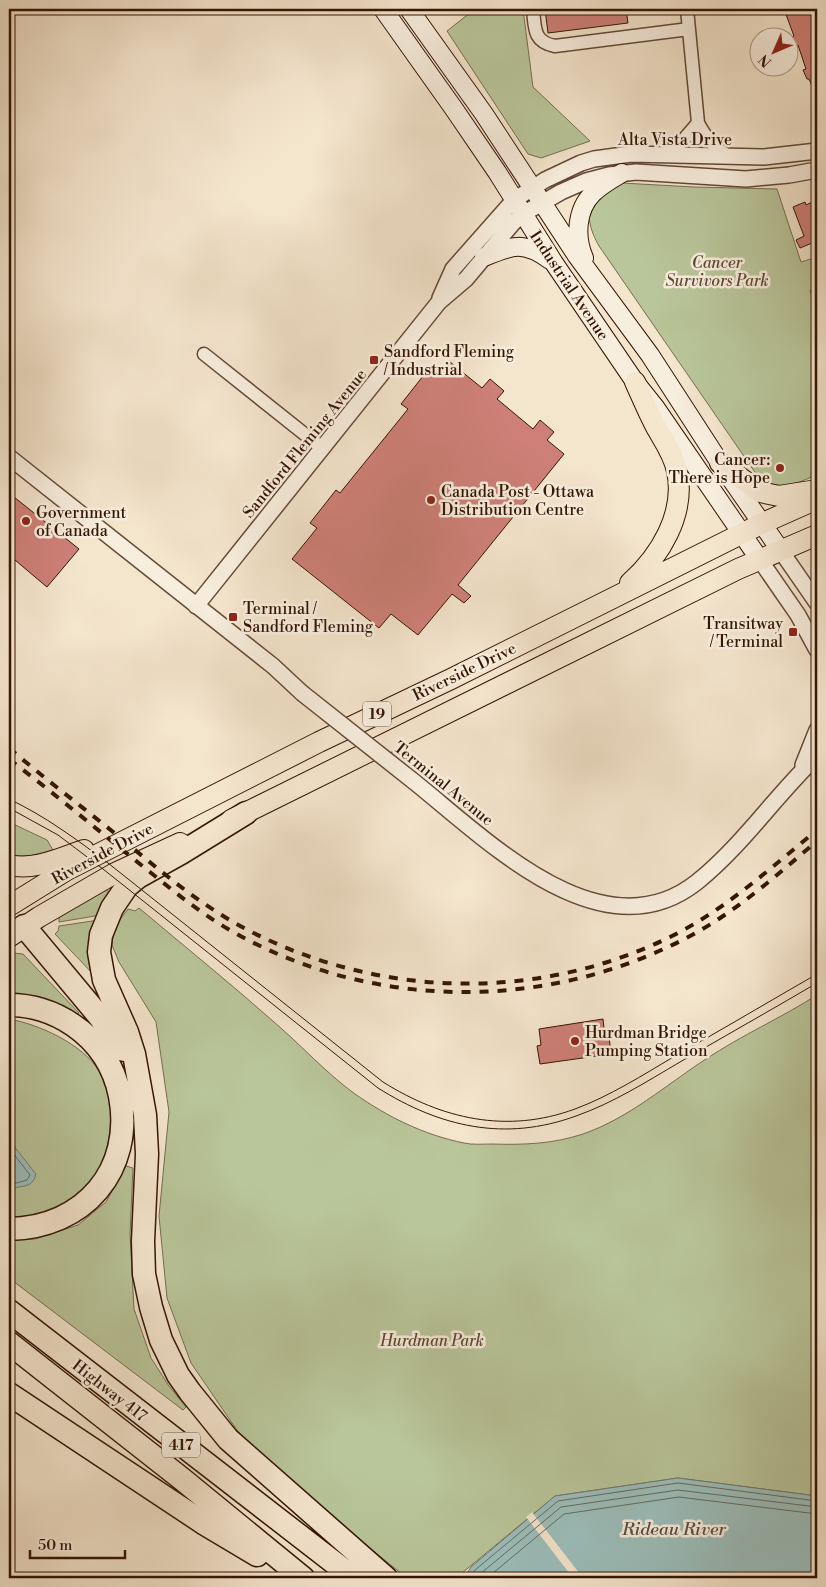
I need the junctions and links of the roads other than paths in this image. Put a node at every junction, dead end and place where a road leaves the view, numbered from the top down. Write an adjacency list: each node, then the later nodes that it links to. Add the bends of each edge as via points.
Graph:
1 (383, 9): 14 (main road, Industrial Avenue, via 440,88)
2 (409, 9): 12 (main road, Industrial Avenue)
3 (533, 9): 5 (street, via 540,40 556,46)
4 (687, 9): 5 (street)
5 (689, 30): 6 (street)
6 (698, 123): 8 (street, via 679,145); 9 (street, via 707,139)
7 (817, 151): 9 (street, Alta Vista Drive, via 764,157)
8 (665, 154): 9 (street, Alta Vista Drive); 12 (street, Alta Vista Drive, via 594,159 566,169)
9 (728, 156)
10 (817, 170): 11 (street, Alta Vista Drive, via 746,179)
11 (622, 173): 13 (street, Alta Vista Drive, via 586,181); 17 (main road, via 593,192 584,206 579,224 583,257)
12 (533, 187): 13 (main road, Industrial Avenue); 14 (street, Alta Vista Drive)
13 (543, 202): 14 (street, Alta Vista Drive); 17 (main road, Industrial Avenue)
14 (518, 207): 15 (street, Sandford Fleming Avenue, via 510,225); 16 (main road, Industrial Avenue); 18 (street, Sandford Fleming Avenue, via 453,269)
15 (484, 257): 16 (main road, via 517,246 539,251); 18 (street, Sandford Fleming Avenue, via 466,279)
16 (554, 263): 20 (main road, Industrial Avenue)
17 (601, 290): 23 (main road, Industrial Avenue, via 650,355)
18 (439, 302): 21 (street, Sandford Fleming Avenue)
19 (204, 354): 21 (street)
20 (635, 382): 27 (main road, Industrial Avenue); 31 (main road, via 672,456 678,472 679,489 669,532 660,550 638,575)
21 (322, 448): 33 (street, Sandford Fleming Avenue)
22 (9, 457): 33 (street, Terminal Avenue)
23 (720, 463): 24 (main road, via 760,492 779,496); 26 (main road, Industrial Avenue)
24 (817, 490)
25 (817, 499): 26 (main road, Riverside Drive / 19)
26 (762, 523): 27 (main road, Riverside Drive / 19); 29 (main road, Industrial Avenue)
27 (742, 534): 30 (main road, Industrial Avenue); 31 (main road, Riverside Drive / 19)
28 (817, 535): 29 (main road, Riverside Drive / 19)
29 (781, 551): 30 (main road, Riverside Drive / 19); 32 (street)
30 (760, 560): 34 (street, via 798,615); 38 (main road, Riverside Drive / 19)
31 (609, 599): 39 (main road, Riverside Drive / 19)
32 (817, 603)
33 (196, 606): 37 (street, Terminal Avenue, bridge, via 511,859 552,886 585,898 636,907 656,904 678,895 716,866)
34 (817, 650)
35 (817, 730): 37 (street, Terminal Avenue)
36 (817, 756): 37 (street, Terminal Avenue)
37 (800, 773)
38 (246, 812): 42 (main road, Riverside Drive / 19, via 115,873); 44 (highway, via 138,877 119,896 106,919 99,952)
39 (145, 830): 40 (main road, via 38,865 25,868); 41 (main road, Riverside Drive / 19, via 67,870)
40 (9, 865)
41 (9, 906): 42 (street)
42 (13, 933): 44 (highway, via 111,1031)
43 (9, 1005): 45 (highway, via 49,1012 91,1040 111,1067 123,1121 114,1163 87,1201 50,1223)
44 (139, 1077): 52 (highway, via 147,1154 144,1274 155,1323 168,1356 190,1392 228,1438)
45 (9, 1229)
46 (9, 1311): 51 (highway, Highway 417 / 417)
47 (9, 1343): 50 (highway, Highway 417 / 417)
48 (9, 1394): 49 (highway)
49 (292, 1578)
50 (303, 1578)
51 (354, 1578)
52 (386, 1578)

